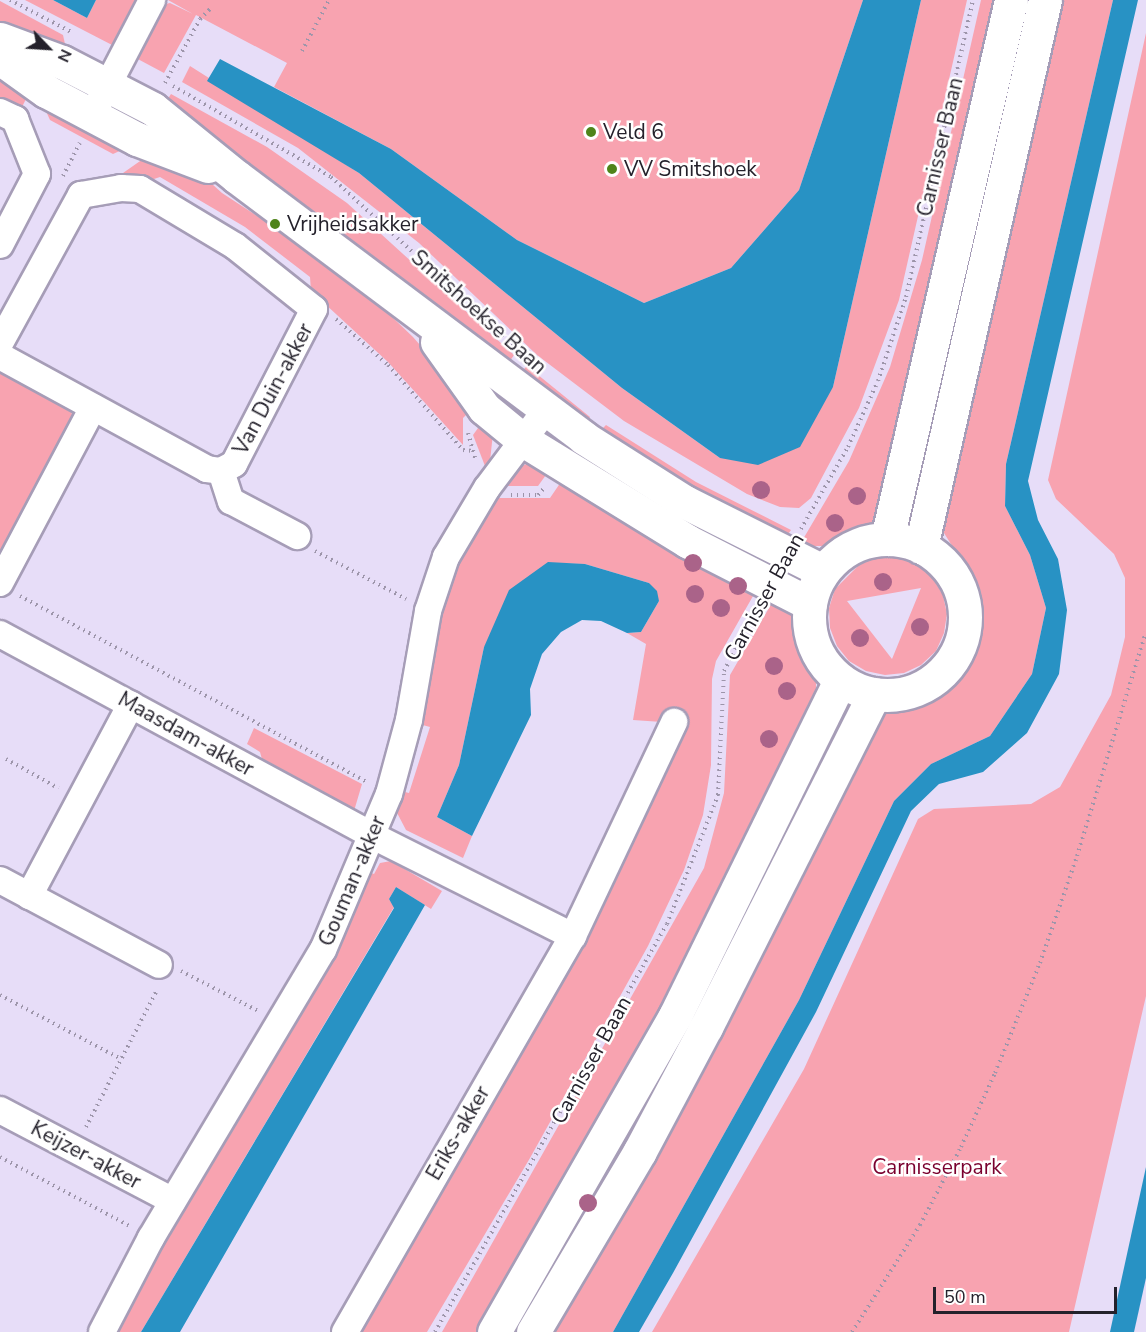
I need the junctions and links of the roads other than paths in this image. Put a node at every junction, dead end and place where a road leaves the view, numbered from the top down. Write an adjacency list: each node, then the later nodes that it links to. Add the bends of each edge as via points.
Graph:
1 (152, 0): 6 (street)
2 (1011, 0): 19 (main road, Carnisser Baan)
3 (1045, 0): 20 (main road)
4 (0, 39): 6 (main road, Smitshoekse Baan, via 62,62)
5 (0, 58): 8 (main road, Smitshoekse Baan, via 46,91)
6 (114, 71): 8 (street); 9 (main road, Smitshoekse Baan, via 153,109)
7 (0, 112): 10 (street, via 15,119 37,174)
8 (93, 116): 9 (main road, Smitshoekse Baan, via 137,139)
9 (237, 177): 11 (main road, Smitshoekse Baan)
10 (0, 245)
11 (416, 314): 15 (main road, Smitshoekse Baan); 16 (main road, Smitshoekse Baan, via 484,408)
12 (0, 343): 17 (street, Van Duin-akker, via 81,195 140,189 235,246 314,309 234,464)
13 (0, 356): 14 (street, Van Duin-akker)
14 (93, 407): 17 (street, Van Duin-akker, via 207,469); 22 (street)
15 (545, 411): 16 (street, Gouman-akker); 21 (main road, Smitshoekse Baan, via 685,502 794,541)
16 (523, 440): 23 (main road, Smitshoekse Baan, via 687,541); 29 (street, Gouman-akker, via 487,488 446,557 428,611 409,720 389,794)
17 (221, 471): 18 (street, Van Duin-akker, via 231,501)
18 (297, 536)
19 (887, 539): 20 (main road); 21 (main road, via 851,547)
20 (921, 547): 26 (main road, via 938,558 956,582 964,611 964,631 957,650 932,681 914,690)
21 (824, 571): 23 (main road)
22 (5, 587)
23 (810, 604): 25 (main road, via 814,646)
24 (0, 634): 27 (street, Maasdam-akker)
25 (840, 680): 26 (main road); 38 (main road, via 675,1016)
26 (874, 694): 39 (main road, via 689,1058)
27 (131, 704): 29 (street, Maasdam-akker); 31 (street)
28 (674, 722): 32 (street, Eriks-akker)
29 (371, 835): 32 (street); 35 (street, Gouman-akker, via 323,950)
30 (0, 880): 31 (street)
31 (29, 896): 33 (street)
32 (573, 936): 37 (street, Eriks-akker)
33 (165, 965)
34 (0, 1110): 35 (street, Keijzer-akker)
35 (172, 1201): 36 (street, Gouman-akker)
36 (102, 1332)
37 (345, 1332)
38 (494, 1332)
39 (533, 1332)

